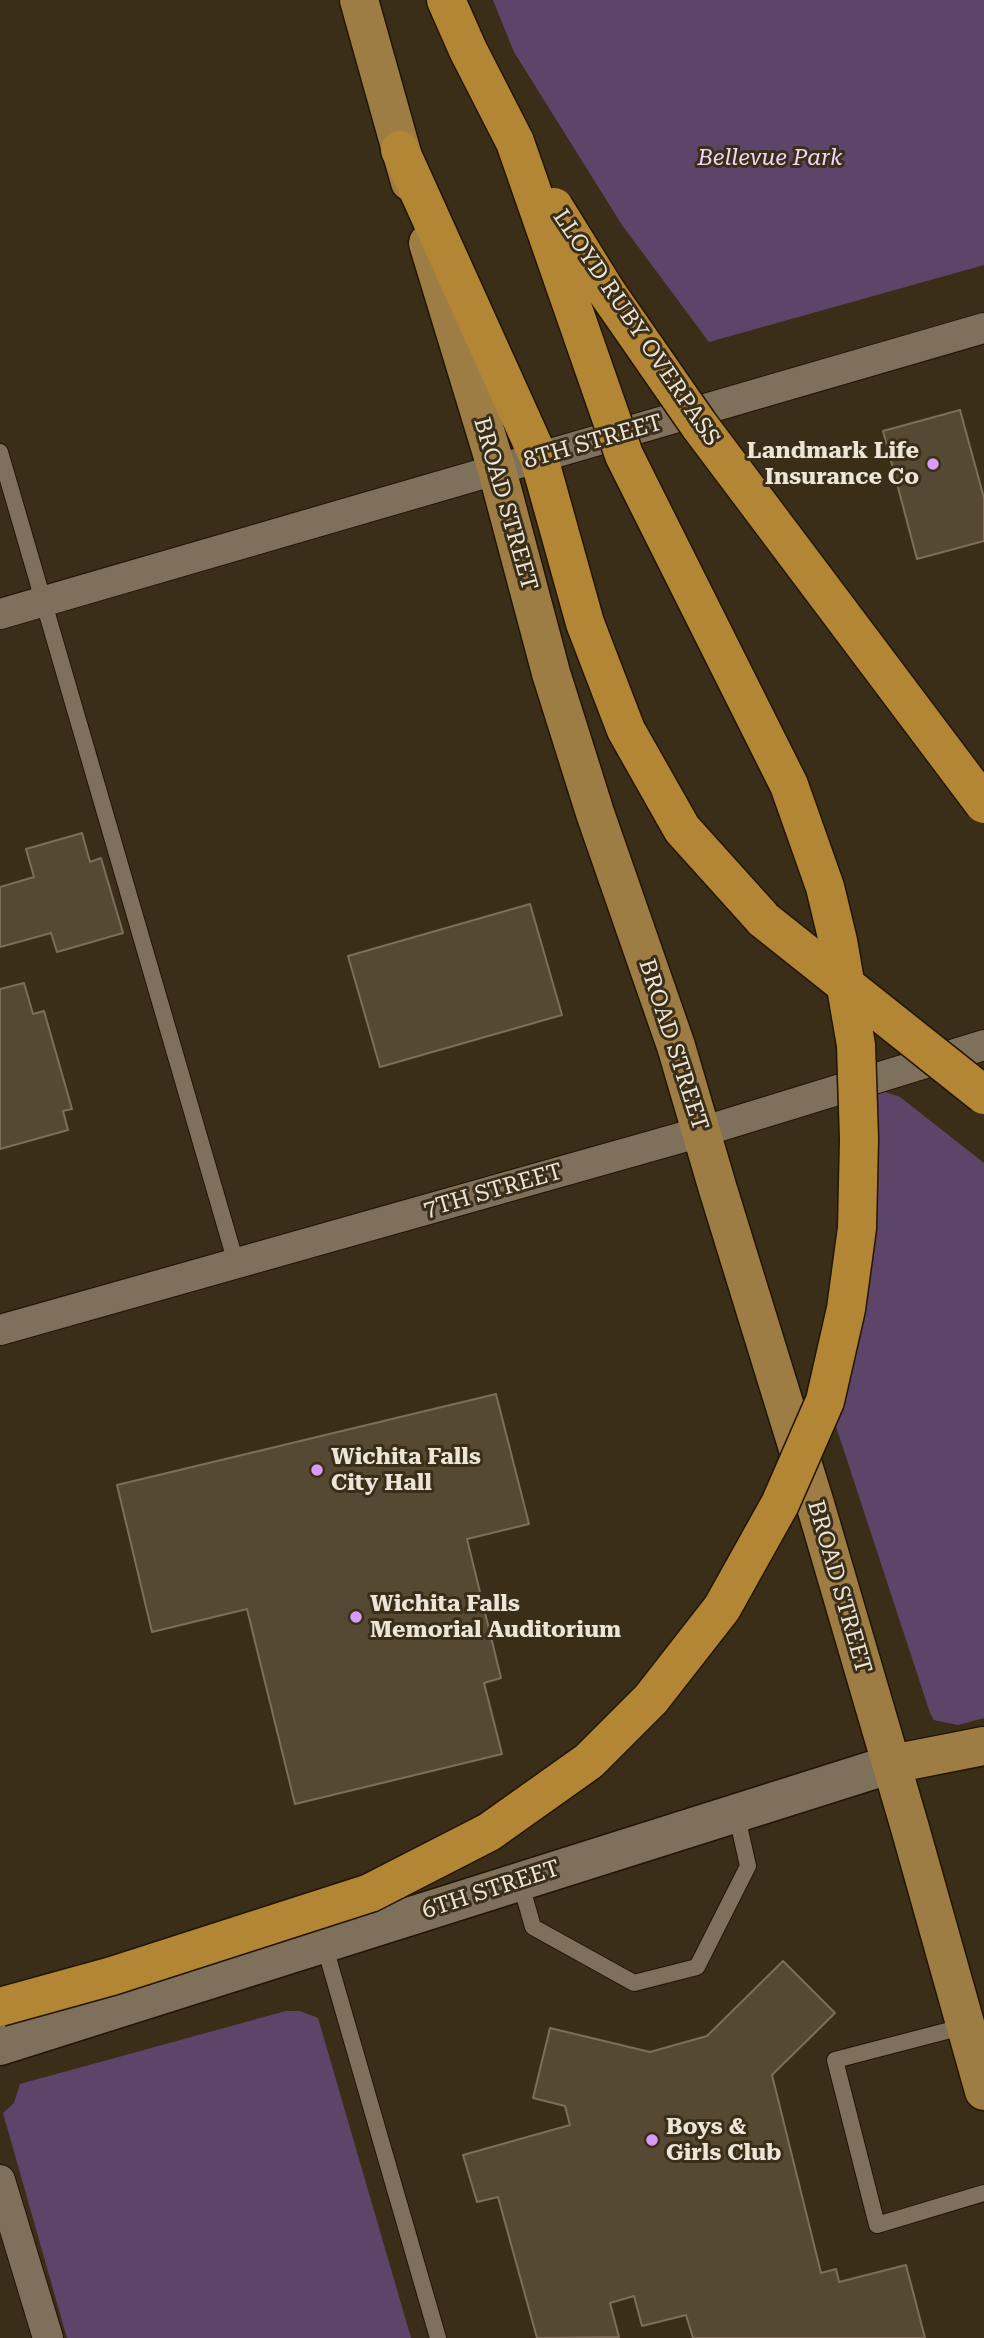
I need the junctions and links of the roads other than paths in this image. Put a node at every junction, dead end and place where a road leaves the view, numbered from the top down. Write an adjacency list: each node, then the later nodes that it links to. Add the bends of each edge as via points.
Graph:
1 (359, 0): 4 (main road, BROAD STREET)
2 (446, 0): 3 (highway, LLOYD RUBY OVERPASS)
3 (515, 142): 11 (highway, LLOYD RUBY OVERPASS, bridge, via 606,291 699,425); 22 (highway, bridge, via 624,455 789,785 825,887 856,1045 859,1139 857,1228 846,1309 825,1401 780,1504 722,1608 651,1699 589,1761 489,1832 370,1893)
4 (400, 149): 7 (highway); 8 (main road, BROAD STREET)
5 (984, 328): 7 (street, 8TH STREET)
6 (0, 452): 9 (lane)
7 (539, 458): 8 (street, 8TH STREET); 13 (highway, bridge, via 585,623 626,730 682,829 764,920)
8 (497, 470): 9 (street, 8TH STREET); 14 (main road, BROAD STREET, via 551,673)
9 (43, 601): 10 (street, 8TH STREET); 15 (lane)
10 (0, 614)
11 (984, 804)
12 (984, 1045): 14 (street, 7TH STREET)
13 (984, 1095)
14 (701, 1132): 15 (street, 7TH STREET); 18 (main road, BROAD STREET)
15 (236, 1263): 16 (street, 7TH STREET)
16 (0, 1330)
17 (984, 1746): 18 (main road, 6TH STREET)
18 (891, 1764): 19 (main road, 6TH STREET); 23 (main road, BROAD STREET)
19 (736, 1812): 20 (main road, 6TH STREET); 20 (lane, via 748,1866 696,1967 634,1983 533,1927)
20 (520, 1881): 21 (main road, 6TH STREET)
21 (324, 1943): 24 (main road, 6TH STREET); 29 (lane)
22 (0, 2007)
23 (966, 2026): 25 (main road, BROAD STREET); 27 (lane, via 835,2060 877,2225)
24 (0, 2046)
25 (984, 2091)
26 (0, 2180): 28 (street)
27 (984, 2193)
28 (48, 2338)
29 (438, 2338)

